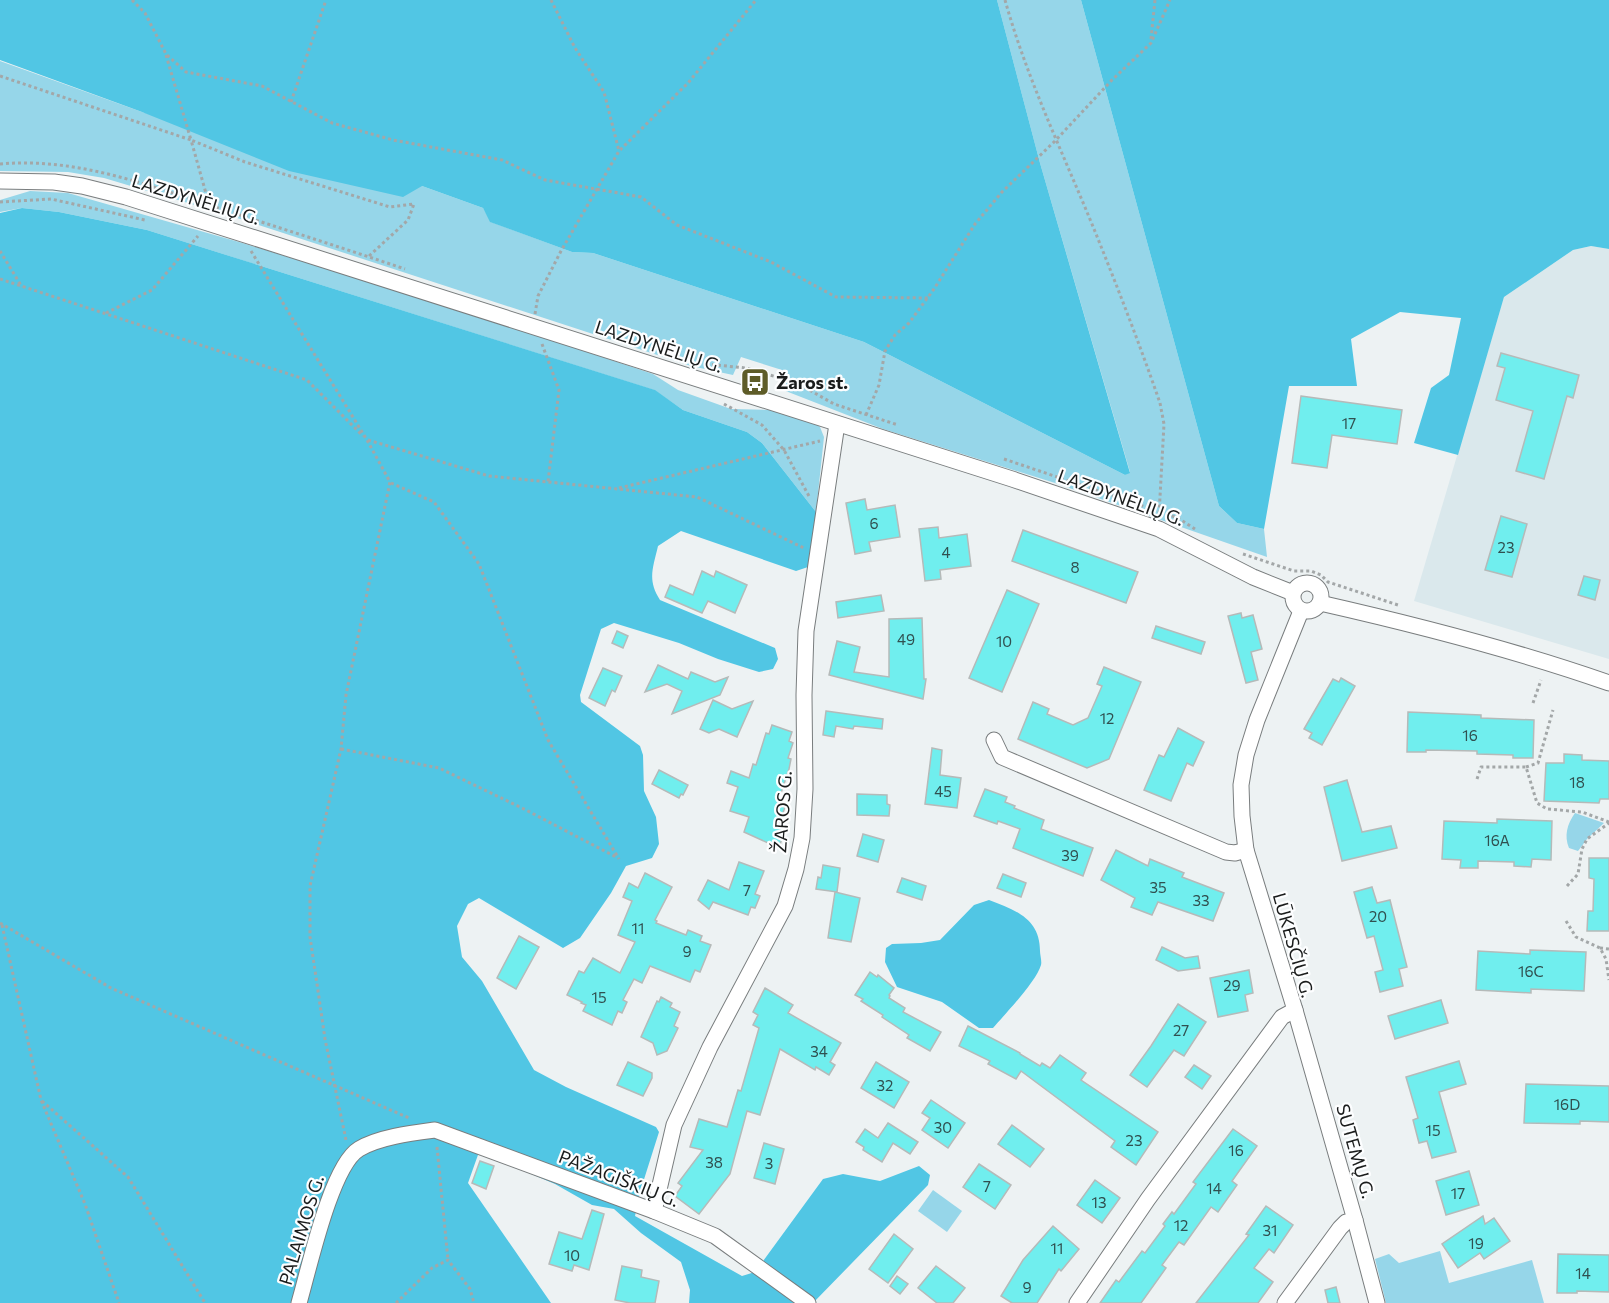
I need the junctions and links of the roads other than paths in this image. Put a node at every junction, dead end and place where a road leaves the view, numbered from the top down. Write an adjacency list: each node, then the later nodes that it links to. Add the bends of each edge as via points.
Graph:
1 (0, 181): 2 (street, LAZDYNĖLIŲ G., via 54,182 126,197 532,326)
2 (835, 431): 3 (street, LAZDYNĖLIŲ G., via 861,431 1159,529 1253,577); 11 (street, ŽAROS G., via 806,641 805,797 796,869 785,906 710,1047 674,1125)
3 (1293, 592): 4 (street, via 1302,583 1315,585); 5 (street, via 1292,600)
4 (1320, 603): 5 (street, via 1309,611); 6 (street, via 1414,625)
5 (1301, 611): 8 (street, LŪKESČIŲ G., via 1246,755 1241,785)
6 (1609, 683)
7 (994, 740): 8 (street, via 1002,757 1226,852)
8 (1246, 850): 9 (street, LŪKESČIŲ G.)
9 (1295, 1010): 12 (street, SUTEMŲ G.); 15 (street, LŪKESČIŲ G., via 1281,1017)
10 (350, 1156): 11 (street, PAŽAGIŠKIŲ G., via 360,1148 401,1135 435,1130); 13 (street, PALAIMOS G., via 334,1184)
11 (654, 1211): 14 (street, PAŽAGIŠKIŲ G., via 714,1236)
12 (1355, 1220): 16 (street, via 1340,1228); 17 (street, SUTEMŲ G.)
13 (299, 1303)
14 (808, 1303)
15 (1077, 1303)
16 (1285, 1303)
17 (1377, 1303)

